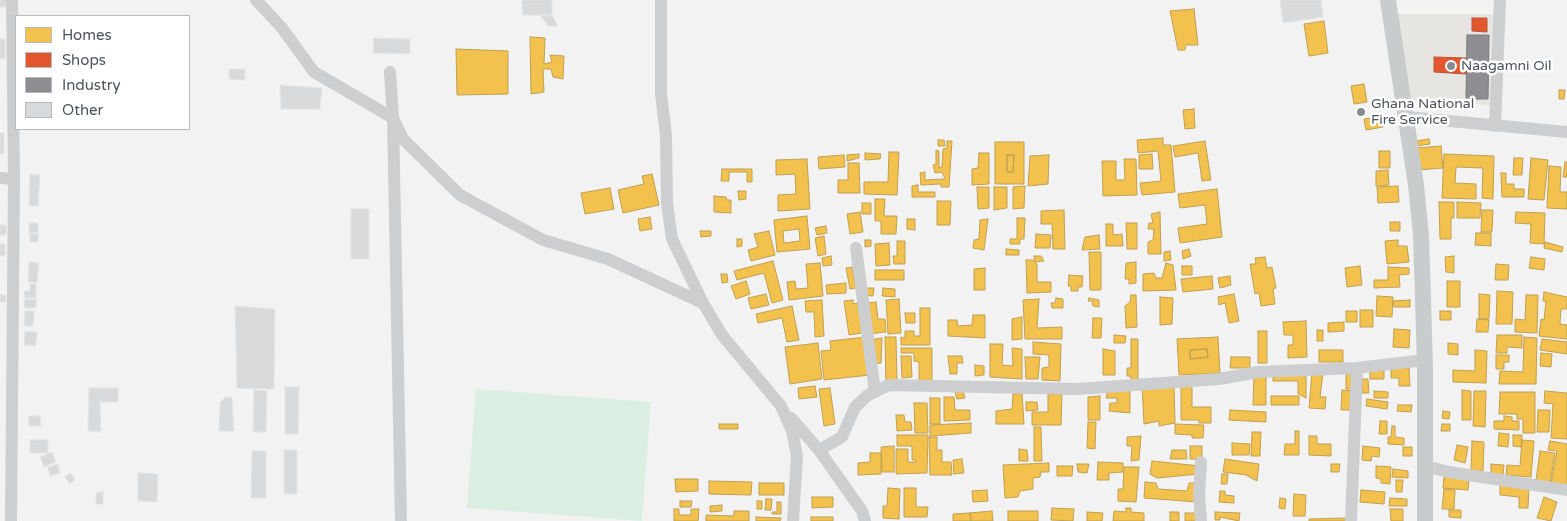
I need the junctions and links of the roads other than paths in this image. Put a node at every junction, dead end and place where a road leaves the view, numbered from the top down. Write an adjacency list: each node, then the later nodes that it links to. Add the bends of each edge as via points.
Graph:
1 (12, 0): 12 (street)
2 (256, 0): 7 (street, via 282,28 314,72)
3 (661, 0): 15 (street, via 661,94 666,136 667,203 672,239)
4 (1388, 0): 8 (main road)
5 (1500, 0): 9 (street)
6 (390, 72): 7 (street)
7 (394, 118): 15 (street, via 403,139 460,195 543,240 608,259); 27 (street)
8 (1407, 118): 9 (street); 16 (main road, via 1420,225)
9 (1494, 126): 10 (street)
10 (1567, 132)
11 (0, 178): 12 (street)
12 (14, 178): 14 (street)
13 (856, 248): 18 (street)
14 (6, 287): 25 (street)
15 (703, 303): 19 (street, via 722,335)
16 (1425, 360): 17 (street); 22 (main road)
17 (1357, 368): 18 (street, via 1258,372 1218,379 1078,389 889,385); 31 (street)
18 (875, 392): 20 (street, via 855,407 842,437)
19 (781, 406): 20 (street); 28 (street, via 792,431 797,456)
20 (819, 450): 29 (street, via 862,511)
21 (1202, 462): 30 (street)
22 (1425, 466): 23 (street); 32 (main road)
23 (1567, 490)
24 (0, 520): 25 (street)
25 (11, 521): 26 (street)
26 (18, 521)
27 (401, 521)
28 (793, 521)
29 (865, 521)
30 (1201, 521)
31 (1351, 521)
32 (1425, 521)

